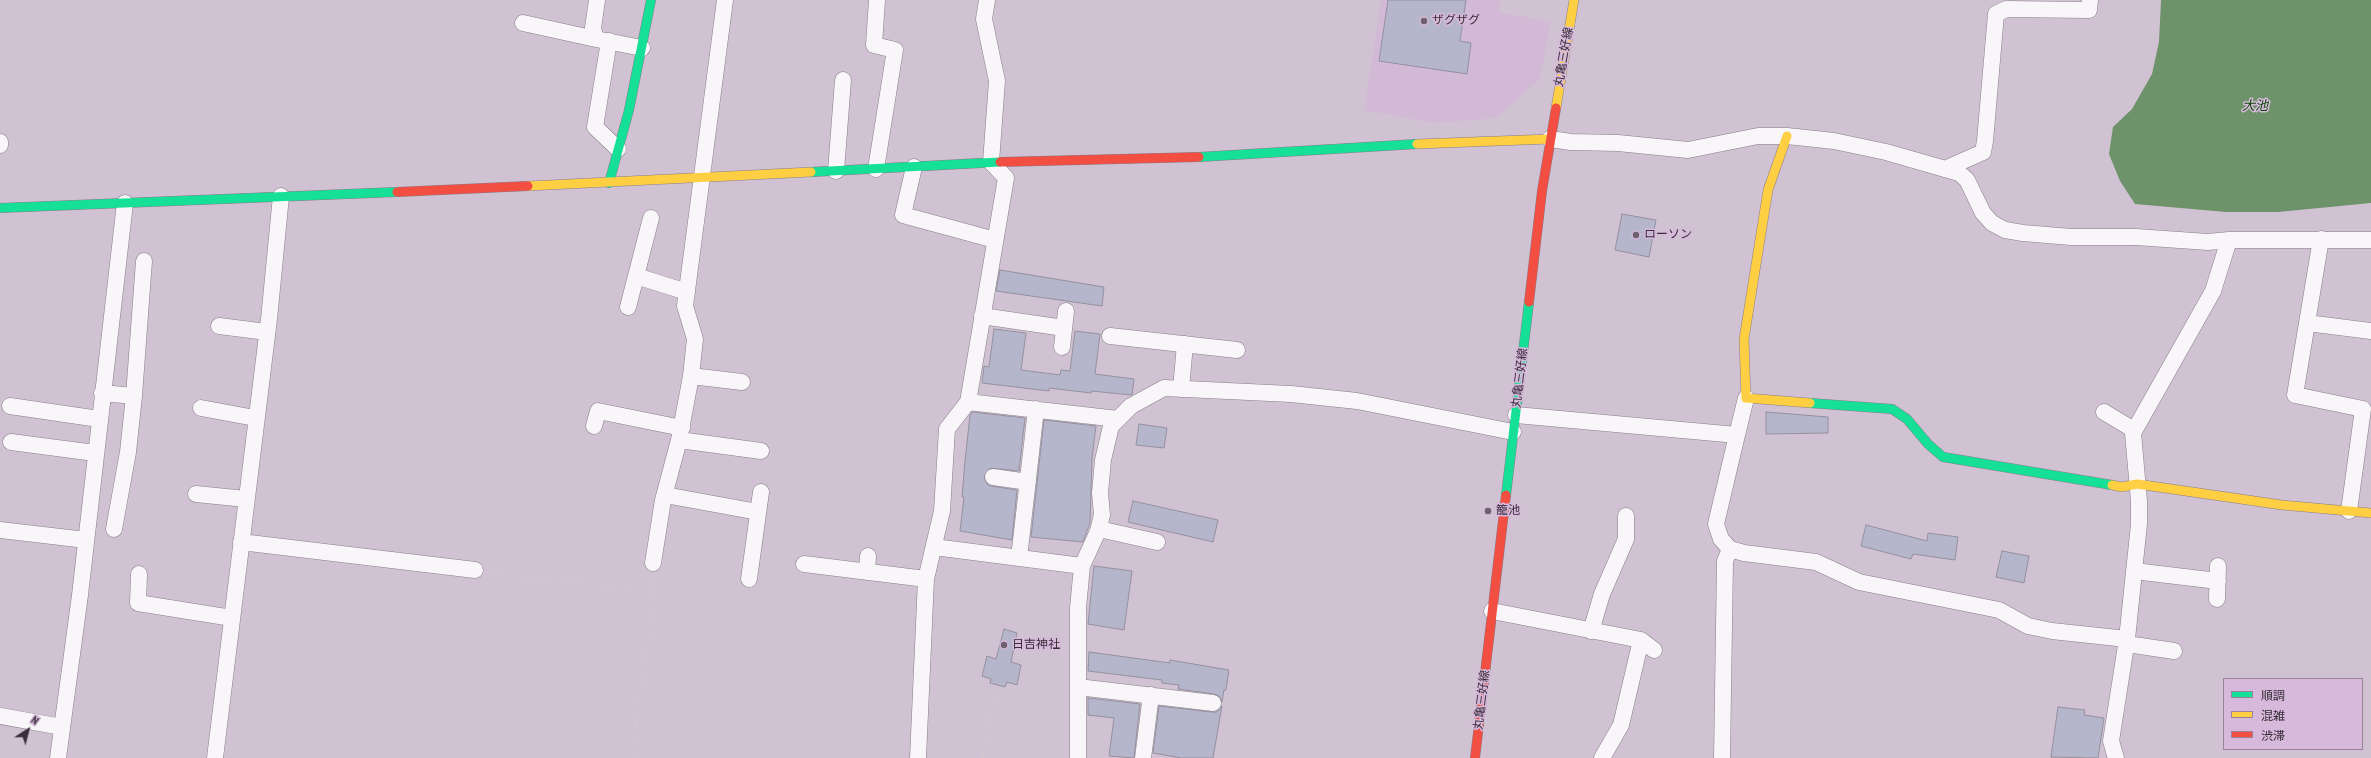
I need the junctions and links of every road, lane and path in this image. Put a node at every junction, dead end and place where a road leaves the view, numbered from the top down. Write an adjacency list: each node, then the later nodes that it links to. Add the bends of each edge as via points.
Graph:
1 (597, 0): 10 (street, via 593,28)
2 (651, 0): 11 (street)
3 (725, 0): 23 (street)
4 (877, 0): 21 (street, via 874,45 895,50)
5 (987, 0): 18 (street, via 984,19 998,81)
6 (1574, 0): 14 (street, 丸亀三好線)
7 (2090, 0): 8 (street, via 2089,10)
8 (2043, 5): 20 (street, via 2006,9 1996,14 1983,152)
9 (523, 23): 10 (street, via 548,26 564,33)
10 (602, 40): 11 (street); 17 (street, via 595,127)
11 (642, 48): 17 (street)
12 (842, 80): 22 (street)
13 (1787, 136): 14 (street, via 1758,136 1688,150 1618,143 1571,142); 20 (street, via 1834,141); 53 (street, via 1768,190 1744,340)
14 (1550, 138): 18 (street, via 1210,157); 59 (street, 丸亀三好線)
15 (0, 142): 16 (street)
16 (0, 145)
17 (618, 149): 24 (street)
18 (991, 162): 19 (street); 30 (street, via 1006,178)
19 (914, 166): 21 (street); 30 (street, via 903,215)
20 (1947, 168): 31 (street, via 1967,180 1982,213 1992,223 2005,230 2071,238 2136,237 2208,242)
21 (876, 169): 22 (street)
22 (836, 171): 23 (street)
23 (701, 178): 24 (street); 35 (street)
24 (609, 183): 25 (street)
25 (281, 196): 26 (street); 42 (street)
26 (125, 203): 27 (street); 51 (street)
27 (0, 208)
28 (651, 218): 34 (street)
29 (2321, 239): 31 (street); 32 (street); 39 (street)
30 (996, 240): 38 (street)
31 (2229, 240): 64 (street, via 2213,291)
32 (2371, 240)
33 (144, 261): 52 (street)
34 (636, 276): 35 (street); 36 (street)
35 (687, 292): 48 (street, via 685,306 695,339)
36 (628, 307)
37 (1066, 311): 41 (street)
38 (982, 316): 41 (street); 54 (street)
39 (2307, 323): 43 (street); 78 (street, via 2295,395 2363,409)
40 (220, 326): 42 (street)
41 (1064, 328): 46 (street)
42 (267, 332): 60 (street)
43 (2371, 332)
44 (1110, 336): 45 (street)
45 (1185, 344): 47 (street); 50 (street)
46 (1062, 346)
47 (1237, 350)
48 (691, 376): 49 (street); 66 (street)
49 (742, 382)
50 (1181, 389): 62 (street, via 1164,388 1131,406); 65 (street, via 1291,394 1357,401)
51 (102, 393): 52 (street); 61 (street)
52 (134, 396): 82 (street, via 128,452)
53 (1746, 398): 67 (street); 73 (street, via 1892,409 1907,419 1943,457 2122,487)
54 (968, 402): 57 (street); 88 (street, via 947,429 942,511)
55 (10, 406): 61 (street)
56 (201, 408): 60 (street)
57 (1036, 410): 62 (street); 72 (street)
58 (2104, 412): 64 (street)
59 (1516, 415): 65 (street, 丸亀三好線); 67 (street)
60 (255, 418): 77 (street)
61 (99, 419): 70 (street)
62 (1118, 419): 83 (street, via 1111,426 1103,460 1100,493 1102,515)
63 (594, 426): 66 (street, via 598,411)
64 (2134, 430): 73 (street, via 2132,432)
65 (1513, 432): 101 (street, 丸亀三好線)
66 (680, 434): 69 (street); 76 (street)
67 (1737, 434): 89 (street, via 1716,524 1721,539)
68 (11, 442): 70 (street)
69 (761, 451)
70 (95, 453): 85 (street)
71 (993, 477): 72 (street)
72 (1028, 482): 90 (street)
73 (2138, 484): 78 (street, via 2282,505); 95 (street, via 2139,524)
74 (761, 492): 79 (street)
75 (196, 494): 77 (street)
76 (664, 495): 79 (street); 91 (street)
77 (246, 499): 86 (street)
78 (2349, 511): 80 (street)
79 (758, 512): 97 (street)
80 (2371, 513)
81 (1626, 516): 103 (street, via 1626,539 1602,594)
82 (114, 529)
83 (1099, 529): 87 (street); 93 (street)
84 (0, 530): 85 (street)
85 (86, 540): 113 (street)
86 (241, 542): 94 (street); 102 (street)
87 (1157, 542)
88 (934, 547): 90 (street); 98 (street)
89 (1730, 549): 105 (street, via 1816,562 1859,582 1999,610 2028,626); 123 (street, via 1725,560)
90 (1019, 558): 93 (street)
91 (653, 564): 99 (path)
92 (804, 564): 98 (street, via 867,564)
93 (1082, 566): 108 (street, via 1078,608)
94 (474, 570): 99 (path, via 486,574 576,582)
95 (2134, 571): 100 (street, via 2218,573); 105 (street)
96 (139, 574): 102 (street, via 138,603)
97 (749, 579)
98 (926, 579): 118 (street)
99 (654, 594): 117 (path)
100 (2217, 599)
101 (1492, 611): 103 (street); 122 (street, 丸亀三好線)
102 (232, 618): 116 (street)
103 (1591, 631): 104 (street)
104 (1640, 640): 106 (street); 114 (street, via 1621,724)
105 (2127, 642): 107 (street); 124 (street, via 2111,741)
106 (1654, 650)
107 (2174, 651)
108 (1078, 686): 110 (street); 120 (street)
109 (996, 692): 119 (path)
110 (1151, 695): 111 (street); 121 (street)
111 (1213, 703)
112 (0, 716): 113 (street)
113 (62, 727): 115 (street)
114 (1607, 756)
115 (58, 758)
116 (215, 758)
117 (632, 758)
118 (918, 758)
119 (982, 758)
120 (1078, 758)
121 (1143, 758)
122 (1476, 758)
123 (1722, 758)
124 (2116, 758)

